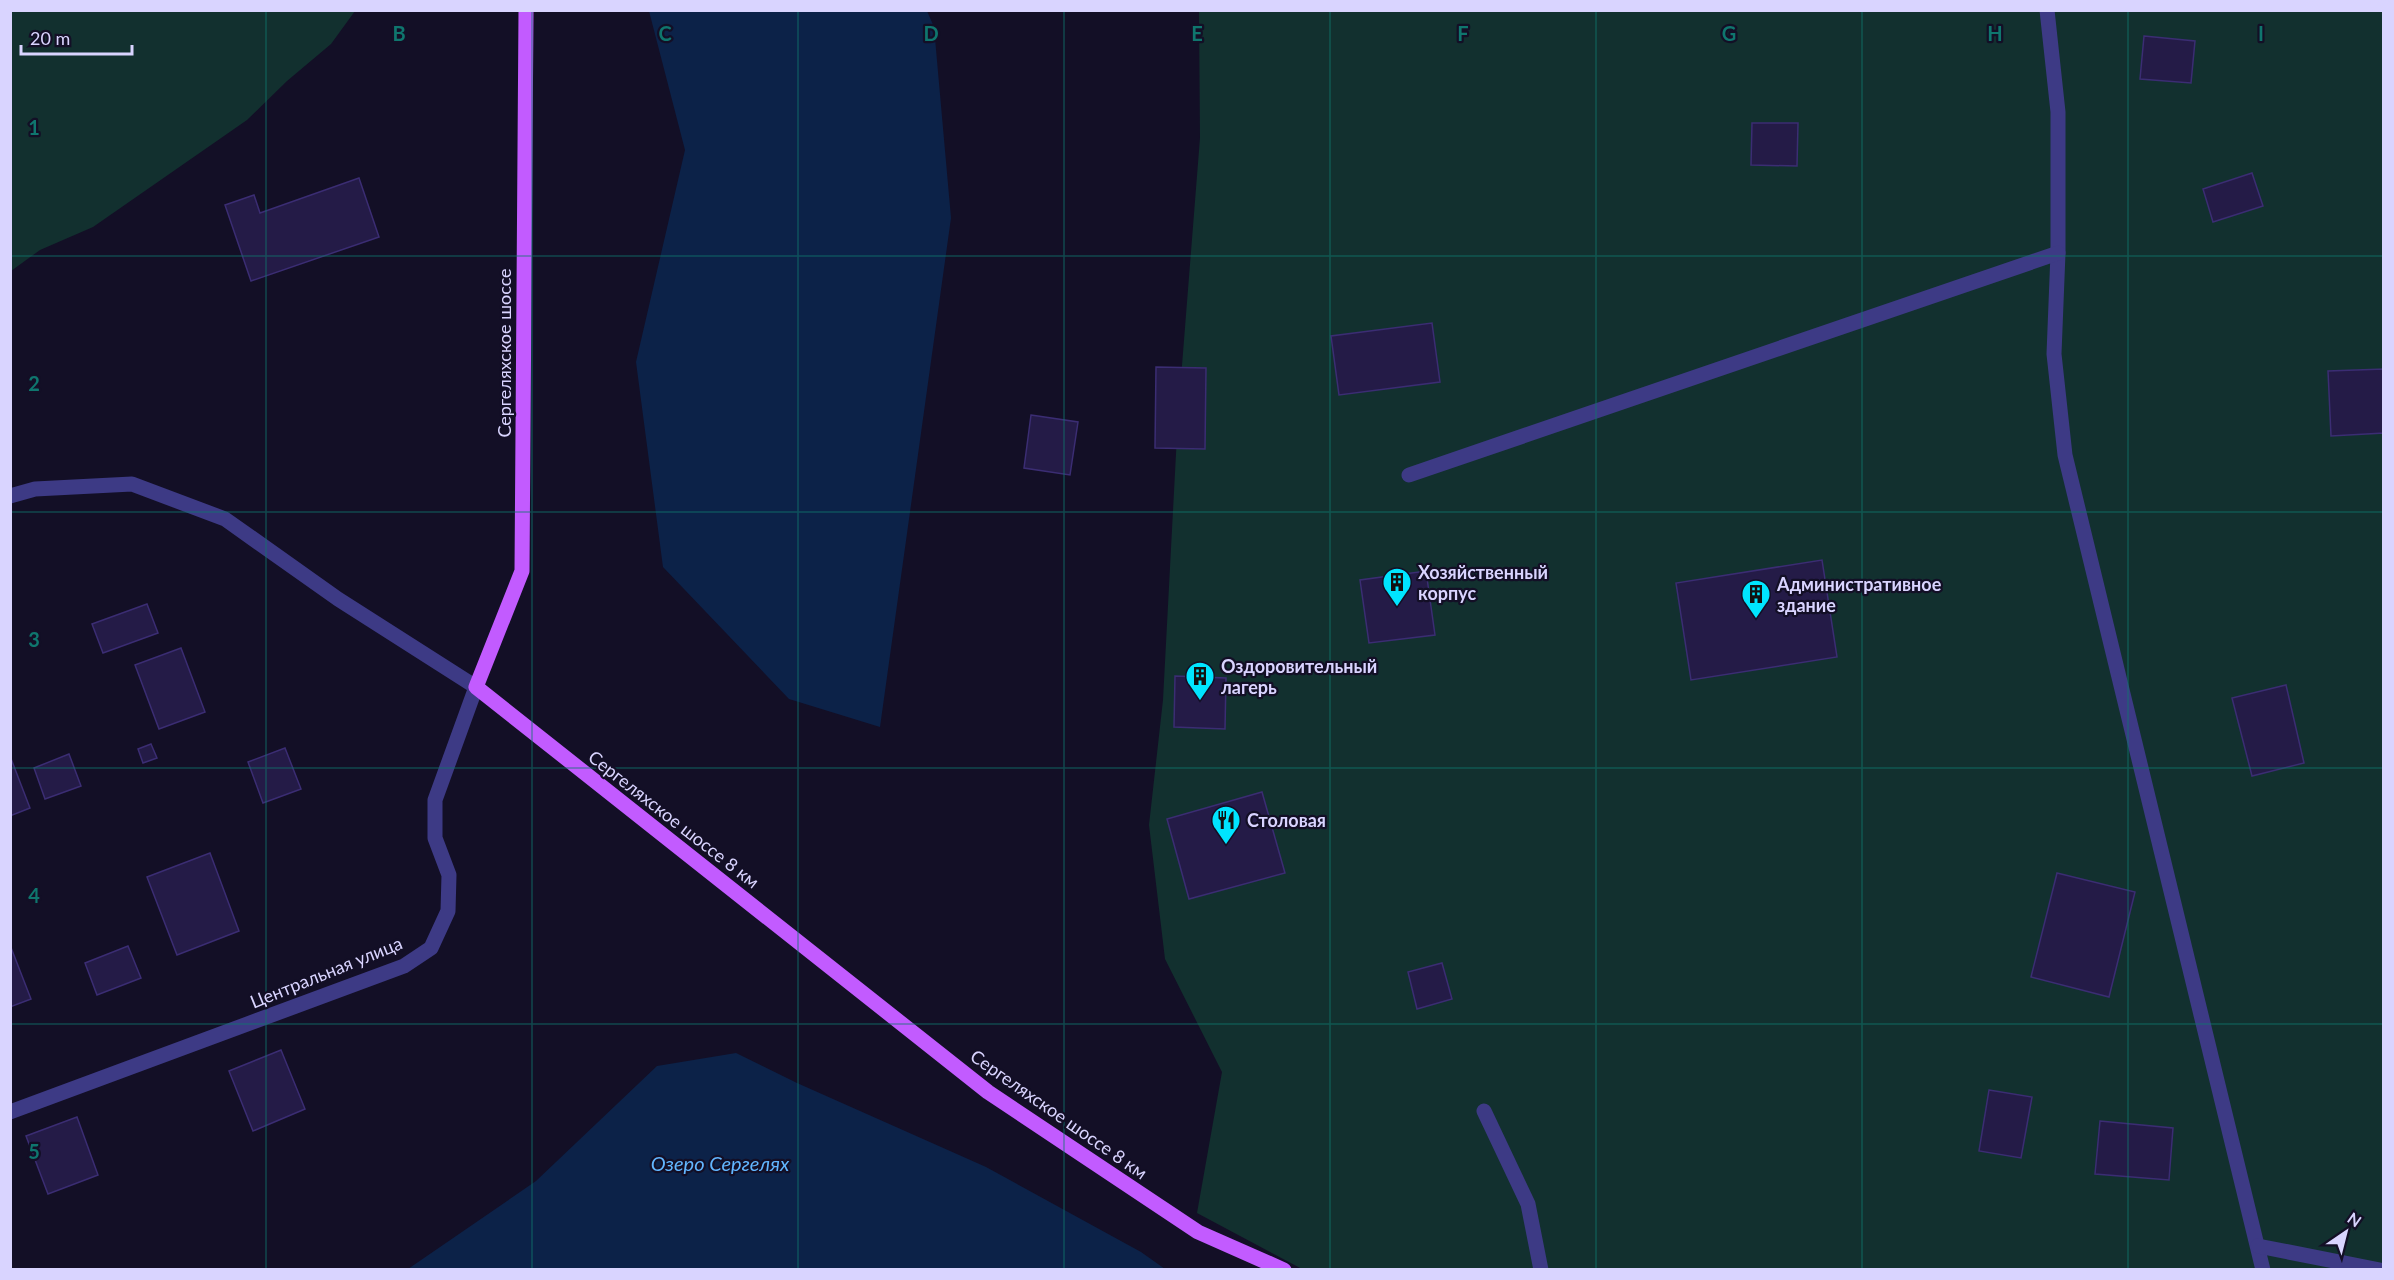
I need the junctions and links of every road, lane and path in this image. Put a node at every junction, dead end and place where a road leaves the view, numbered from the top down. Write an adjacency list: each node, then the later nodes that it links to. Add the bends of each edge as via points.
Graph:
1 (526, 10): 6 (main road, Сергеляхское шоссе, via 522,572)
2 (2047, 10): 3 (street, via 2058,112)
3 (2058, 253): 4 (street); 9 (street, via 2054,354 2065,455)
4 (1410, 474)
5 (10, 496): 6 (street, Сергеляхское шоссе 8 км, via 35,489 132,484 225,519 338,599)
6 (476, 687): 8 (street, Центральная улица, via 435,800 435,838 449,875 448,911 430,948 405,966); 10 (main road, Сергеляхское шоссе 8 км, via 988,1092 1198,1232)
7 (1484, 1111): 11 (street, via 1528,1204)
8 (10, 1112)
9 (2258, 1246): 12 (street); 13 (street)
10 (1284, 1269)
11 (1541, 1269)
12 (2263, 1269)
13 (2380, 1269)

